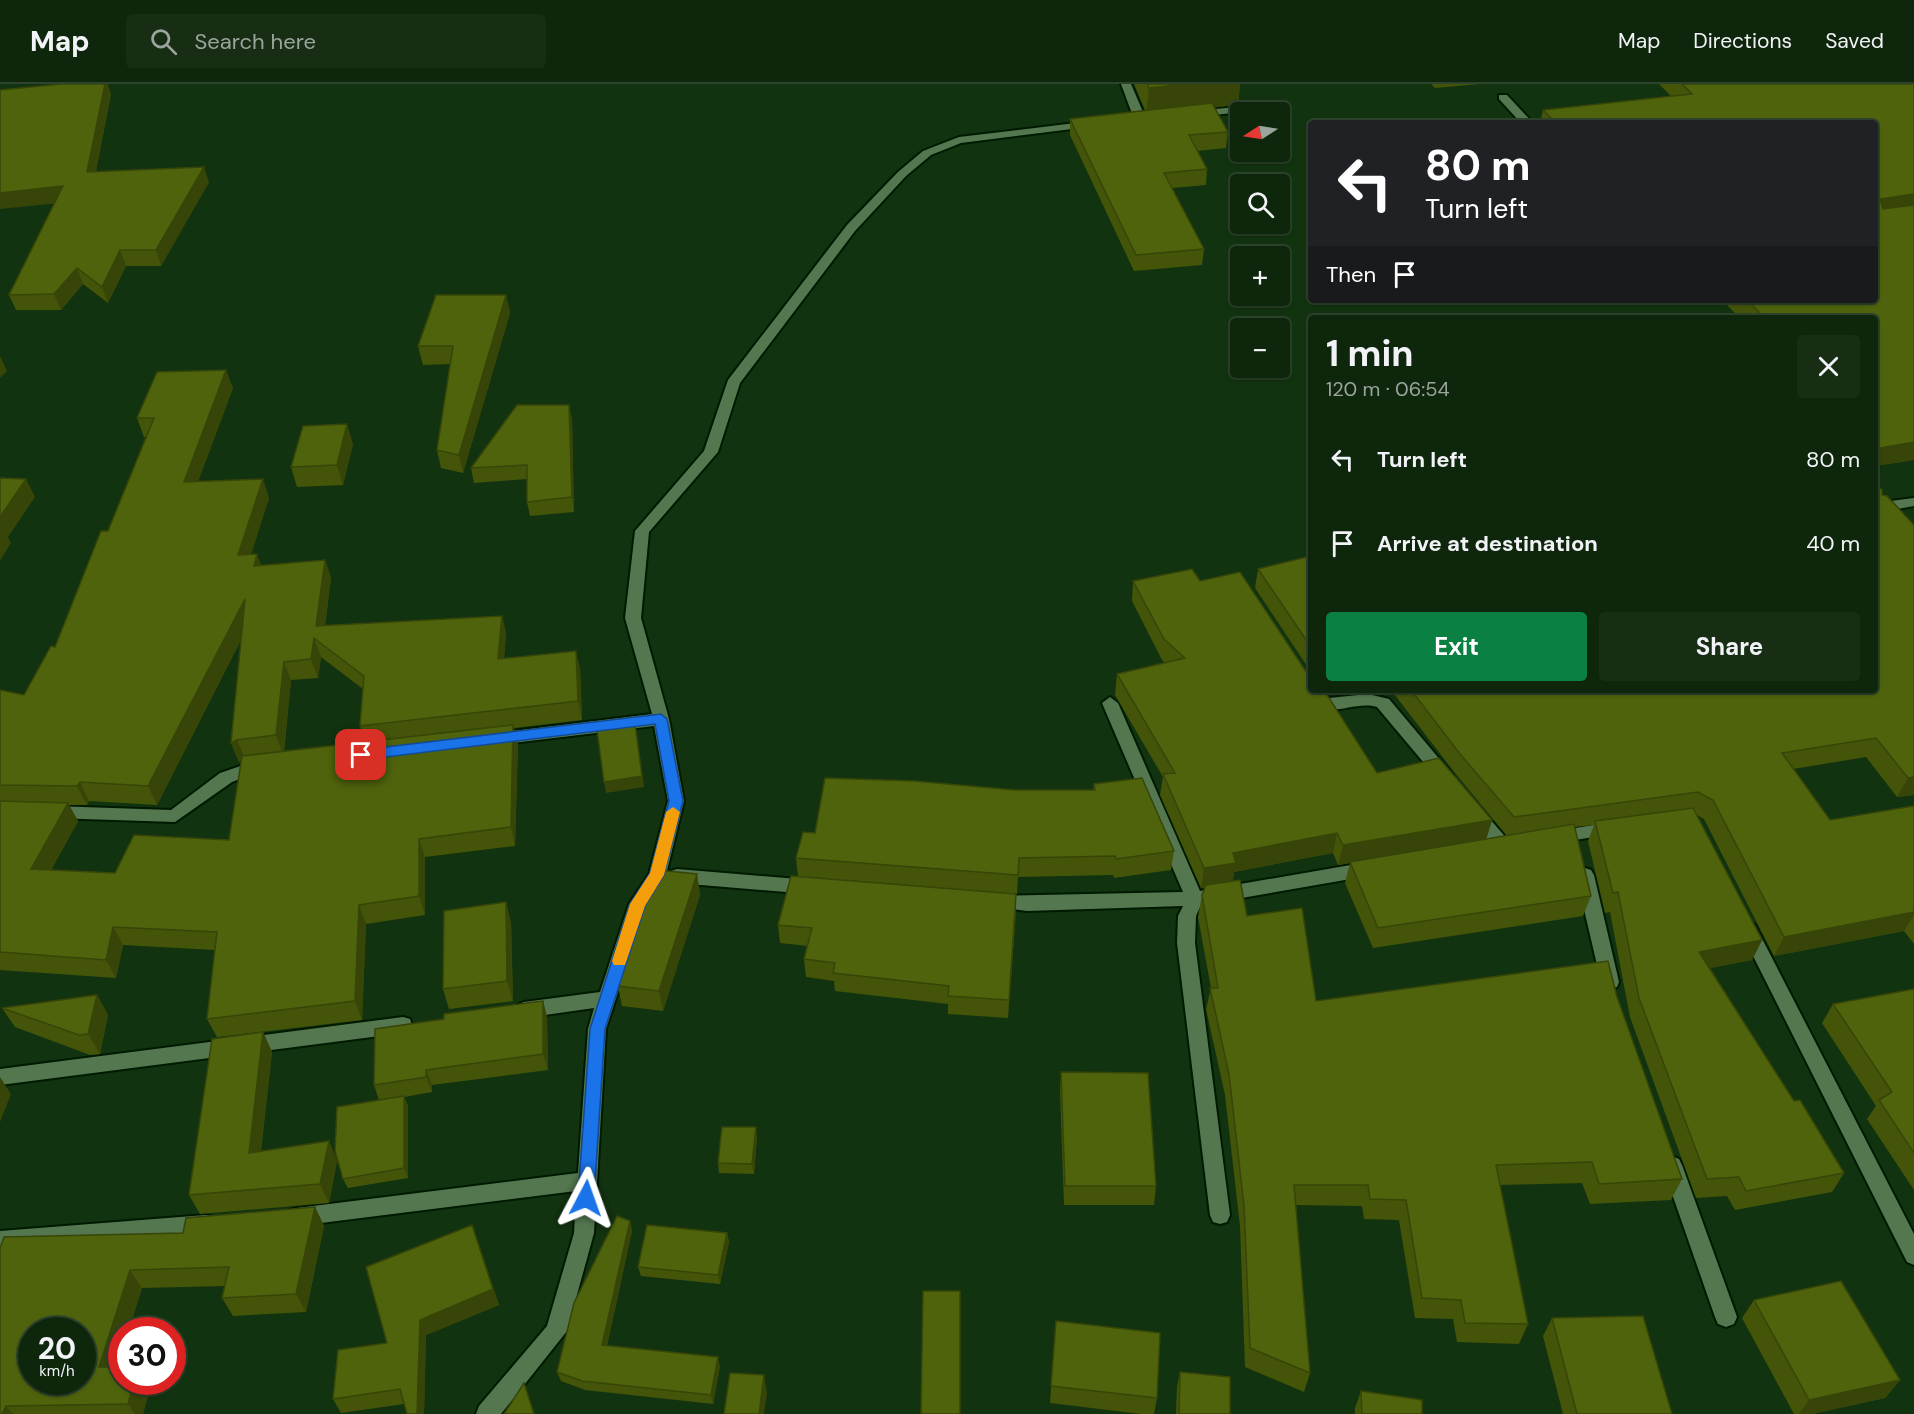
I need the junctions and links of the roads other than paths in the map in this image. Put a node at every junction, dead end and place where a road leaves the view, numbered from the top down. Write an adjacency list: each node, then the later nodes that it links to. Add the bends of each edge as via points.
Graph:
1 (1126, 84): 6 (street, via 1146,118)
2 (1503, 97): 5 (street)
3 (1230, 111): 4 (street)
4 (1187, 115)
5 (1524, 120)
6 (1123, 121)
7 (1103, 123): 12 (street, via 959,140 927,153 851,228 776,324 733,383 711,452 642,531 633,618)
8 (1914, 502): 9 (street)
9 (1878, 508)
10 (1316, 693): 18 (street, via 1325,704 1362,698 1383,703)
11 (1110, 703): 23 (street)
12 (661, 719): 13 (street); 21 (street, via 676,801)
13 (476, 741)
14 (280, 763): 15 (street, via 245,767 209,788 175,816)
15 (35, 812)
16 (1634, 826): 17 (street)
17 (1575, 834): 18 (street); 26 (street)
18 (1503, 846): 19 (street)
19 (1480, 850)
20 (1389, 866): 23 (street)
21 (657, 875): 22 (street); 27 (street, via 638,904)
22 (824, 888)
23 (1195, 899): 24 (street, via 1027,904); 33 (street, via 1187,916 1186,943)
24 (979, 900)
25 (1738, 909): 37 (street)
26 (1614, 995)
27 (607, 999): 28 (street); 32 (street, via 597,1029)
28 (500, 1013)
29 (416, 1024): 30 (street)
30 (0, 1077)
31 (1666, 1151): 38 (street)
32 (587, 1181): 34 (street); 39 (street, via 584,1233 556,1331)
33 (1220, 1215)
34 (281, 1218)
35 (222, 1223): 36 (street)
36 (0, 1240)
37 (1914, 1255)
38 (1726, 1317)
39 (487, 1414)

